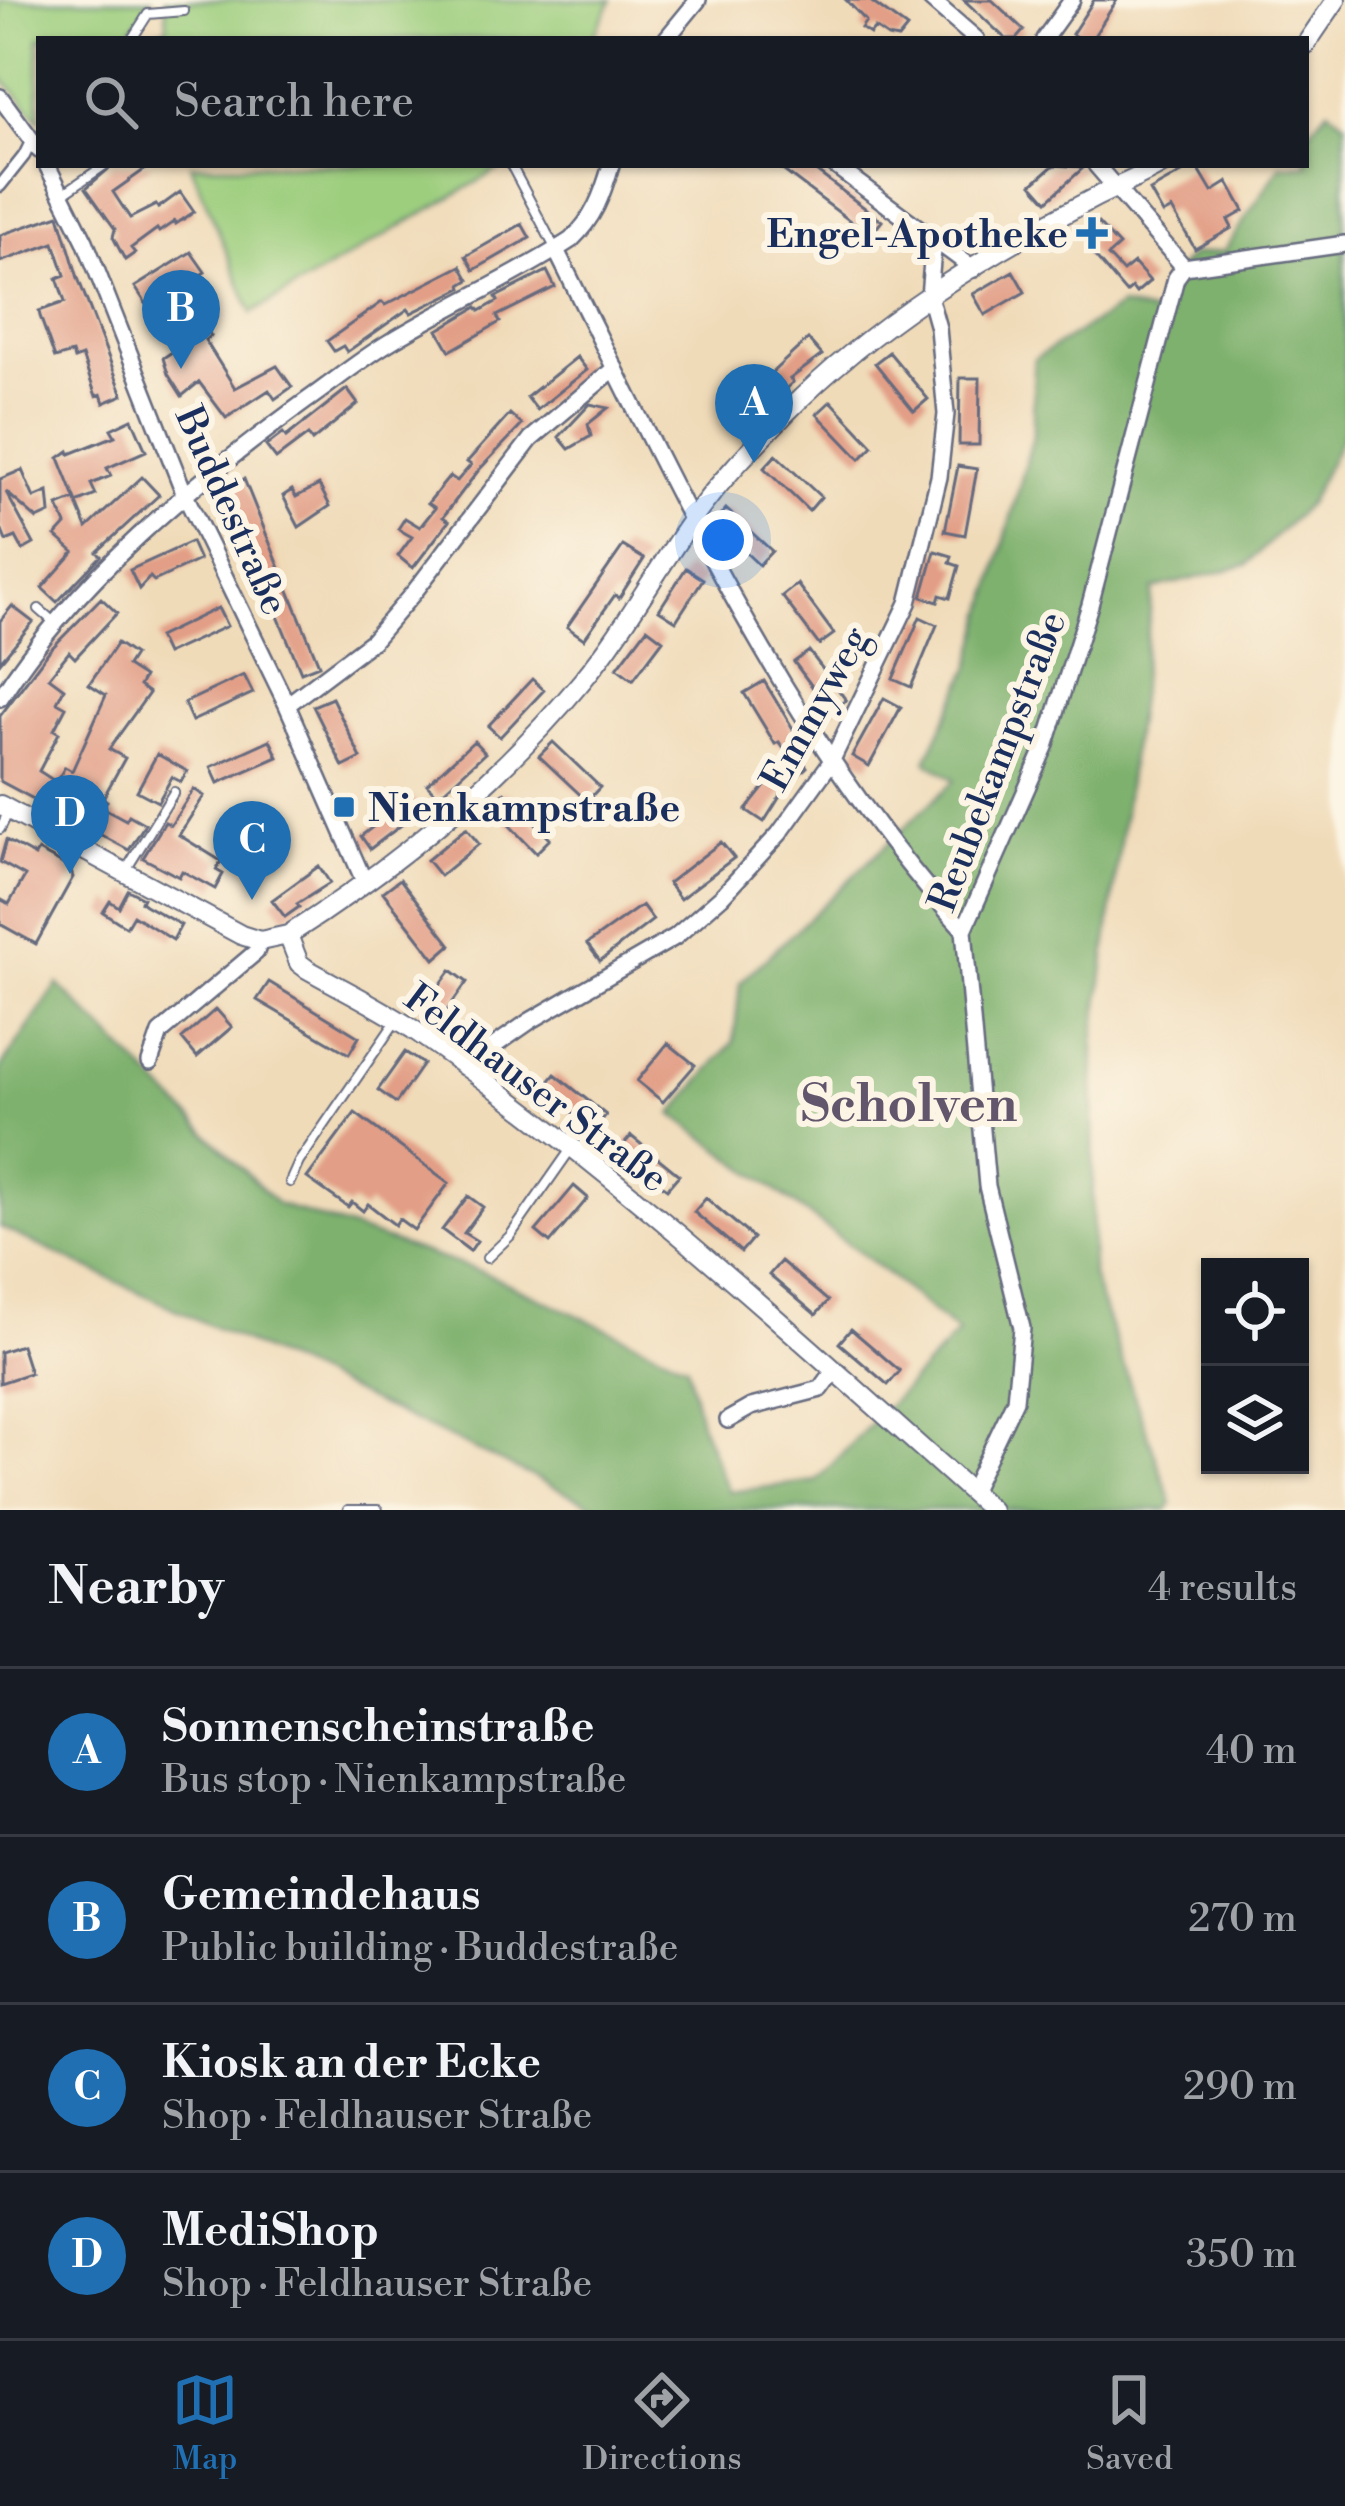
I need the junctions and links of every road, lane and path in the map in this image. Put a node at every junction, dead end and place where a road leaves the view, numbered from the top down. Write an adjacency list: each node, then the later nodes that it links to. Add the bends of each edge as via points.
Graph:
1 (698, 0): 7 (street)
2 (931, 0): 8 (street)
3 (1072, 0): 9 (street)
4 (1336, 0): 10 (street)
5 (184, 11): 6 (lane, via 148,14)
6 (134, 36)
7 (669, 36)
8 (973, 36)
9 (1046, 36)
10 (1309, 40)
11 (0, 97): 12 (street)
12 (36, 139)
13 (36, 141): 21 (street)
14 (49, 168): 23 (street, Buddestraße)
15 (101, 168): 23 (lane)
16 (513, 168): 26 (lane)
17 (610, 168): 26 (street, via 589,223)
18 (838, 168): 24 (street)
19 (1099, 168): 22 (street)
20 (1155, 168): 22 (street)
21 (0, 186)
22 (1118, 188): 27 (street); 28 (street)
23 (63, 194): 31 (street, Buddestraße)
24 (934, 239): 28 (street); 29 (street, Emmyweg)
25 (1345, 244): 27 (street)
26 (556, 250): 30 (street); 31 (street, via 383,346)
27 (1184, 267): 43 (street, Reubekampstraße, via 1045,747)
28 (974, 269): 29 (street)
29 (929, 296): 32 (street, via 789,410); 37 (street, Emmyweg, via 946,414 935,497 908,603)
30 (615, 368): 32 (street); 36 (street, via 531,440 372,641)
31 (185, 495): 34 (street); 36 (street, Buddestraße)
32 (692, 519): 37 (street); 42 (street, via 580,683 490,778)
33 (39, 609): 34 (lane)
34 (56, 624): 35 (street)
35 (0, 698)
36 (287, 705): 42 (street, Buddestraße)
37 (831, 762): 43 (street); 48 (street, Emmyweg, via 779,834 675,938)
38 (174, 792): 41 (lane)
39 (5, 807): 40 (lane); 41 (street)
40 (0, 829)
41 (125, 872): 45 (street)
42 (364, 881): 44 (street)
43 (964, 930): 54 (street, Reubekampstraße, via 987,1186 1022,1328 1015,1400)
44 (288, 935): 45 (street); 46 (street, Feldhauser Straße, via 307,969)
45 (260, 941): 47 (street, via 160,1033)
46 (397, 1019): 48 (street, Feldhauser Straße); 50 (lane)
47 (149, 1061)
48 (464, 1067): 49 (street, Feldhauser Straße)
49 (572, 1148): 51 (lane); 52 (street, Feldhauser Straße)
50 (290, 1182)
51 (487, 1258)
52 (834, 1371): 53 (street, via 821,1389); 54 (street, Feldhauser Straße)
53 (728, 1420)
54 (971, 1492): 57 (street, Feldhauser Straße)
55 (348, 1510): 56 (lane)
56 (378, 1510)
57 (991, 1510)

